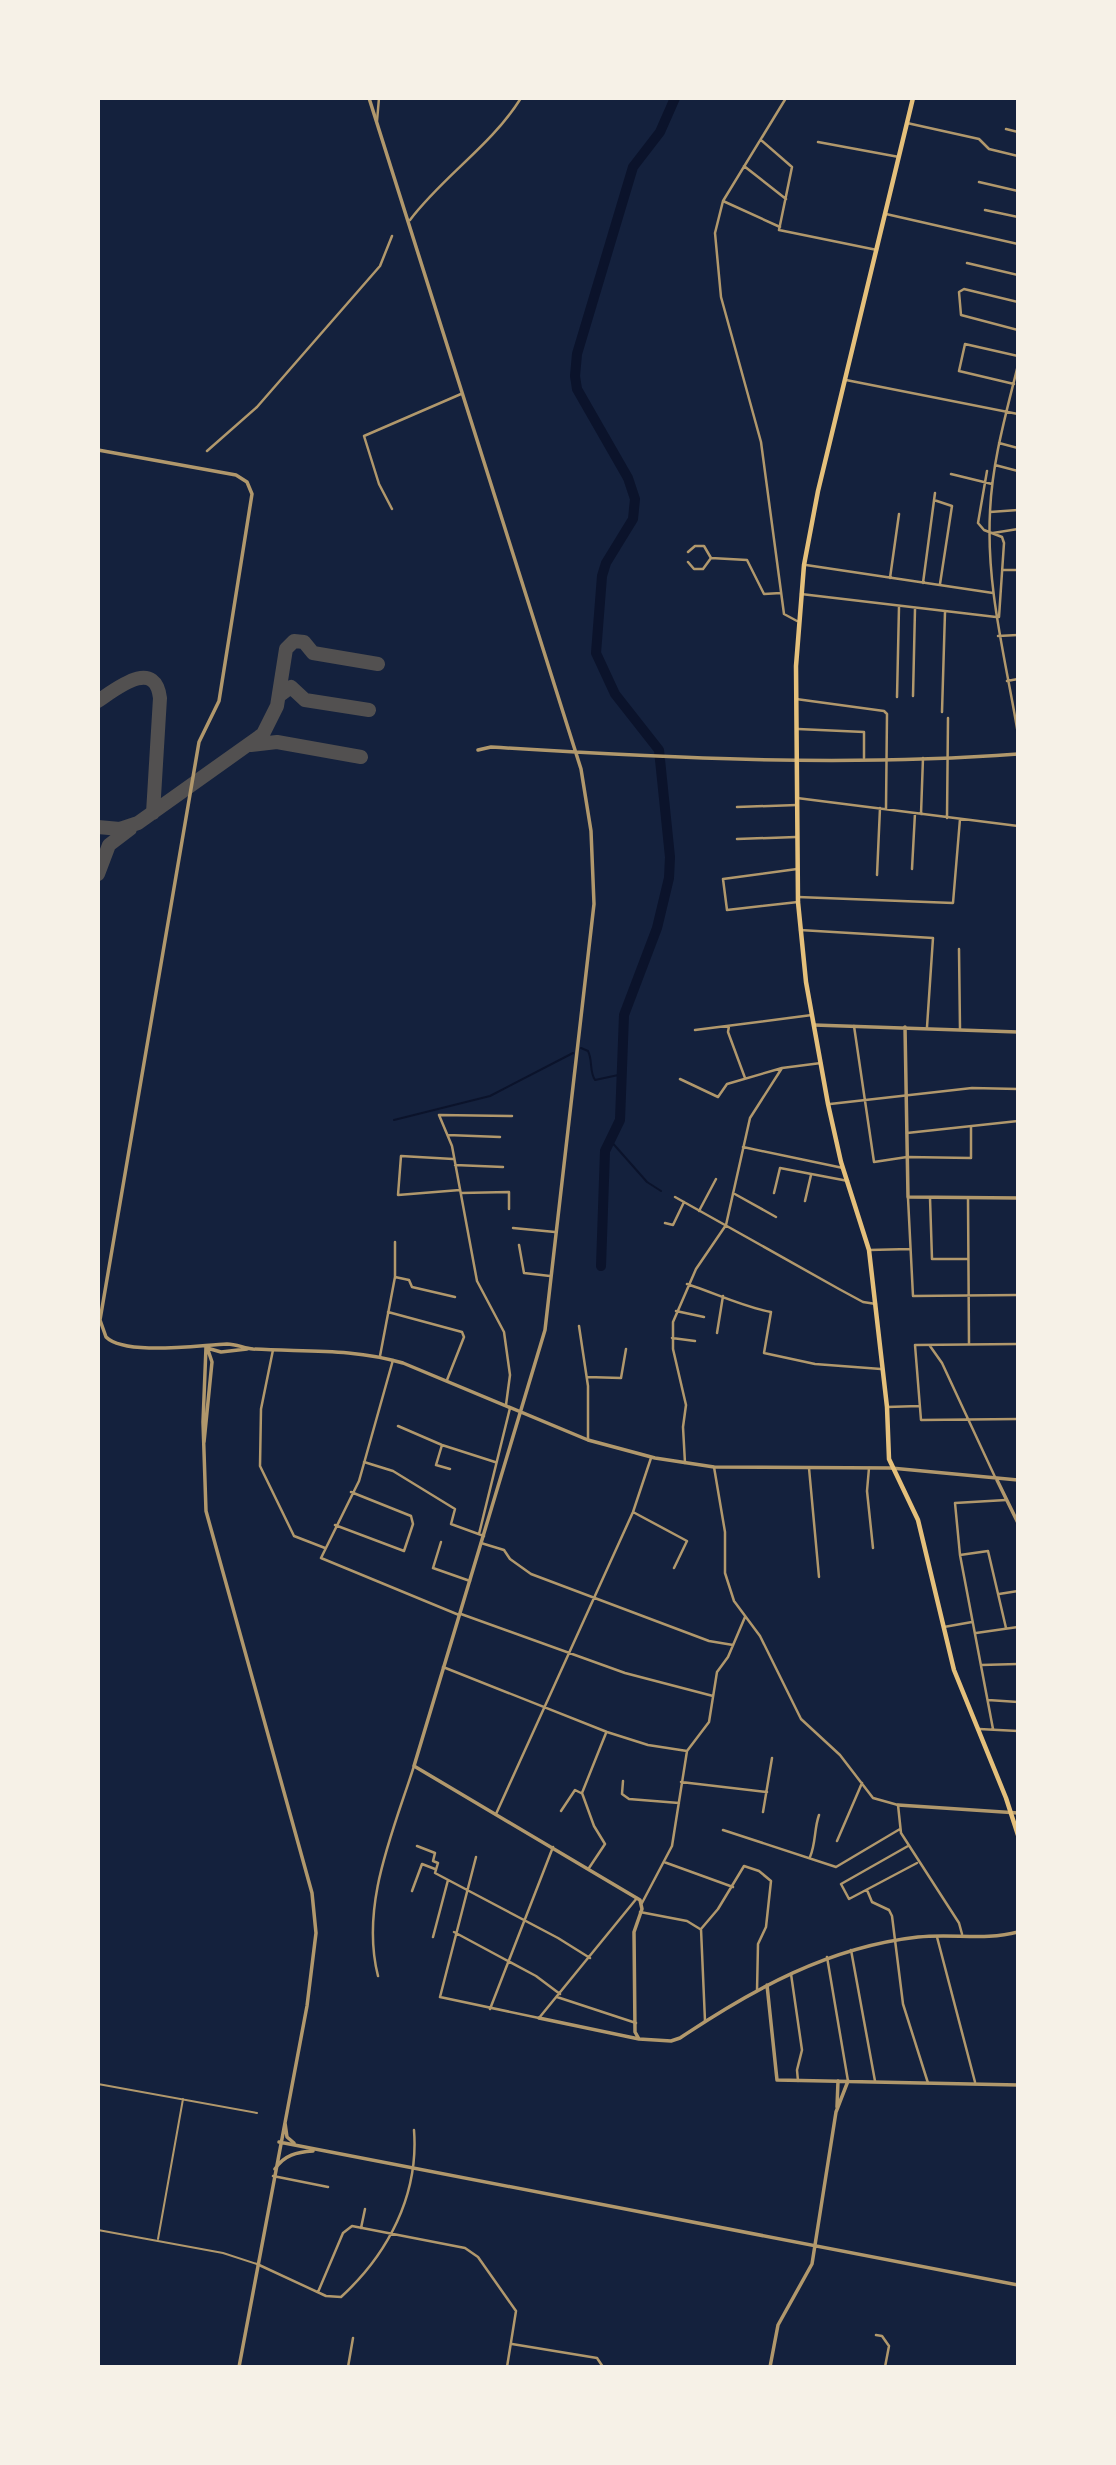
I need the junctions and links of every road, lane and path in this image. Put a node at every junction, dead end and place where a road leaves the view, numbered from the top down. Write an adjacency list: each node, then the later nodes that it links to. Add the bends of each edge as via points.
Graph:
1 (369, 98): 7 (street)
2 (379, 98): 7 (street)
3 (521, 98): 22 (street, via 486,144 430,193)
4 (786, 98): 10 (street)
5 (914, 98): 6 (main road)
6 (907, 123): 12 (street, via 979,139 989,149); 13 (main road)
7 (377, 124): 22 (street)
8 (1006, 130): 9 (street)
9 (1018, 132)
10 (761, 140): 14 (street); 17 (street, via 792,167)
11 (818, 142): 13 (street)
12 (1018, 156)
13 (899, 157): 20 (main road)
14 (744, 166): 17 (street); 18 (street)
15 (979, 182): 16 (street)
16 (1018, 191)
17 (786, 199): 23 (street)
18 (723, 201): 23 (street); 66 (street, via 715,233 721,297 761,442)
19 (985, 210): 21 (street)
20 (886, 214): 25 (street); 26 (main road)
21 (1018, 217)
22 (410, 220): 36 (street)
23 (780, 227): 26 (street)
24 (392, 236): 42 (street, via 380,266 257,407)
25 (1018, 244)
26 (877, 250): 34 (main road)
27 (967, 263): 28 (street)
28 (1018, 275)
29 (1018, 302): 30 (street, via 964,289 959,292 961,315)
30 (1018, 330)
31 (1018, 356): 35 (street, via 965,344 959,370)
32 (1018, 365): 33 (street)
33 (1017, 372): 35 (street)
34 (845, 380): 37 (street); 60 (main road)
35 (1014, 384): 37 (street)
36 (461, 394): 51 (street, via 364,436); 87 (street)
37 (1007, 411): 38 (street); 39 (street)
38 (1018, 414)
39 (999, 443): 40 (street); 43 (street)
40 (1018, 448)
41 (98, 450): 185 (street, via 236,475 247,482 252,494 219,701 199,742 100,1320 106,1337 116,1344)
42 (207, 451)
43 (995, 464): 45 (street); 48 (street)
44 (987, 471): 47 (street)
45 (1018, 471)
46 (951, 474): 47 (street)
47 (985, 483): 48 (street); 56 (street, via 978,523)
48 (992, 484): 53 (street)
49 (935, 493): 50 (street)
50 (934, 500): 64 (street); 65 (street, via 952,506)
51 (392, 509)
52 (1018, 510): 53 (street)
53 (990, 512): 56 (street)
54 (899, 514): 63 (street)
55 (1018, 529): 56 (street)
56 (991, 533): 61 (street, via 1003,539); 67 (street)
57 (688, 552): 58 (street, via 704,546)
58 (711, 558): 59 (street, via 703,569 694,569); 66 (street, via 747,560 764,594)
59 (688, 562)
60 (804, 565): 63 (street); 68 (main road)
61 (1002, 570): 62 (street); 72 (street)
62 (1018, 570)
63 (890, 578): 64 (street)
64 (923, 583): 65 (street)
65 (940, 585): 67 (street)
66 (781, 593): 73 (street, via 784,614)
67 (993, 593): 72 (street)
68 (800, 594): 69 (street); 73 (main road)
69 (899, 607): 70 (street); 79 (street)
70 (915, 609): 71 (street); 78 (street)
71 (945, 612): 72 (street); 81 (street)
72 (996, 617): 75 (street)
73 (797, 621): 80 (main road)
74 (1018, 635): 75 (street)
75 (998, 636): 77 (street)
76 (1018, 679): 77 (street)
77 (1007, 681): 83 (street)
78 (913, 696)
79 (897, 697)
80 (796, 699): 84 (main road); 91 (street, via 884,710)
81 (942, 712)
82 (948, 718): 93 (street)
83 (1017, 723): 85 (street)
84 (796, 729): 89 (main road); 90 (street, via 864,732)
85 (1018, 734)
86 (478, 750): 87 (street)
87 (575, 751): 89 (street); 161 (street, via 587,799 594,904)
88 (1017, 754): 93 (street); 94 (street)
89 (796, 758): 90 (street); 95 (main road)
90 (864, 758): 91 (street)
91 (888, 758): 92 (street); 99 (street)
92 (923, 758): 93 (street); 101 (street)
93 (948, 758): 102 (street)
94 (1018, 766)
95 (797, 797): 96 (main road); 98 (street)
96 (797, 805): 97 (street); 105 (main road)
97 (737, 807)
98 (880, 808): 99 (street); 109 (street)
99 (886, 809): 100 (street)
100 (915, 813): 101 (street); 108 (street)
101 (921, 814): 102 (street)
102 (947, 818): 103 (street)
103 (960, 819): 104 (street); 110 (street, via 953,903)
104 (1018, 826)
105 (797, 836): 106 (street); 107 (main road)
106 (737, 839)
107 (797, 869): 110 (main road); 110 (street, via 723,879 727,910)
108 (912, 869)
109 (877, 875)
110 (798, 899): 111 (main road)
111 (800, 930): 113 (main road); 118 (street, via 933,938)
112 (959, 949): 119 (street)
113 (812, 1015): 114 (main road); 115 (street)
114 (813, 1025): 116 (street); 122 (main road)
115 (729, 1026): 120 (street); 124 (street)
116 (854, 1026): 117 (street); 128 (street)
117 (905, 1027): 118 (street); 127 (street)
118 (928, 1027): 119 (street)
119 (960, 1029): 121 (street)
120 (695, 1030)
121 (1018, 1032)
122 (821, 1063): 123 (street); 129 (main road)
123 (782, 1068): 124 (street); 136 (street, via 750,1118)
124 (745, 1078): 125 (street, via 727,1084 718,1097)
125 (680, 1079)
126 (1018, 1089): 127 (street)
127 (906, 1095): 128 (street); 133 (street)
128 (865, 1100): 129 (street); 137 (street, via 874,1162)
129 (828, 1104): 141 (main road)
130 (512, 1116): 134 (street, via 439,1115)
131 (1018, 1122): 132 (street)
132 (971, 1127): 133 (street); 137 (street, via 971,1158)
133 (907, 1133): 137 (street)
134 (448, 1135): 135 (street); 138 (street)
135 (500, 1137)
136 (743, 1147): 141 (street); 146 (street)
137 (907, 1157): 149 (street)
138 (454, 1159): 139 (street); 145 (street, via 401,1156 398,1195)
139 (455, 1165): 140 (street); 145 (street)
140 (503, 1167)
141 (843, 1168): 144 (main road)
142 (811, 1175): 144 (street); 147 (street, via 780,1168); 153 (street)
143 (716, 1179): 156 (street)
144 (848, 1181): 165 (main road)
145 (460, 1191): 155 (street, via 509,1192); 196 (street, via 477,1281 504,1332 510,1375)
146 (732, 1192): 157 (street); 159 (street)
147 (774, 1193)
148 (675, 1197): 154 (street)
149 (908, 1197): 150 (street); 164 (street)
150 (930, 1198): 151 (street); 166 (street, via 932,1259)
151 (968, 1198): 152 (street); 166 (street)
152 (1018, 1198)
153 (805, 1201)
154 (684, 1202): 156 (street); 158 (street, via 673,1226)
155 (509, 1209)
156 (699, 1211): 159 (street)
157 (776, 1217)
158 (665, 1223)
159 (726, 1225): 169 (street); 174 (street, via 863,1302)
160 (513, 1228): 161 (street)
161 (555, 1232): 167 (street)
162 (395, 1242): 168 (street)
163 (519, 1245): 167 (street, via 524,1273)
164 (910, 1249): 165 (street); 170 (street, via 913,1296)
165 (869, 1250): 174 (main road)
166 (968, 1259): 170 (street)
167 (550, 1276): 199 (street, via 545,1330)
168 (395, 1277): 173 (street, via 409,1280 412,1287); 176 (street)
169 (687, 1284): 172 (street); 175 (street)
170 (969, 1295): 171 (street); 182 (street)
171 (1018, 1295)
172 (723, 1296): 179 (street); 193 (street, via 771,1312 764,1353 815,1364)
173 (455, 1297)
174 (876, 1304): 193 (main road)
175 (676, 1311): 177 (street); 180 (street)
176 (388, 1312): 190 (street); 195 (street, via 462,1332)
177 (704, 1317)
178 (579, 1326): 194 (street)
179 (717, 1333)
180 (672, 1338): 181 (street); 209 (street, via 686,1405)
181 (695, 1341)
182 (970, 1344): 183 (street); 184 (street)
183 (1018, 1344)
184 (930, 1346): 197 (street, via 915,1345); 200 (street)
185 (206, 1347): 186 (street, via 227,1344); 189 (street); 192 (street); 205 (street)
186 (250, 1349): 187 (street); 189 (street)
187 (273, 1349): 190 (street); 225 (street, via 261,1409 260,1466 294,1536)
188 (626, 1349): 194 (street, via 621,1378)
189 (220, 1353): 192 (street)
190 (380, 1356): 191 (street)
191 (393, 1360): 195 (street); 207 (street)
192 (212, 1362): 205 (street)
193 (884, 1369): 198 (main road)
194 (587, 1377): 203 (street)
195 (447, 1380): 196 (street)
196 (508, 1406): 199 (street); 208 (street)
197 (919, 1406): 198 (street); 200 (street, via 921,1420)
198 (887, 1407): 213 (main road)
199 (522, 1412): 203 (street); 222 (street)
200 (970, 1419): 201 (street); 215 (street)
201 (1018, 1419)
202 (398, 1426): 204 (street)
203 (588, 1440): 206 (street)
204 (442, 1445): 208 (street); 214 (street, via 436,1465)
205 (203, 1451): 324 (street, via 206,1511 315,1913 307,2006)
206 (651, 1457): 209 (street); 219 (street)
207 (364, 1462): 217 (street); 222 (street, via 393,1471 455,1509 451,1524)
208 (495, 1462): 222 (street)
209 (685, 1463): 211 (street)
210 (809, 1466): 211 (street); 212 (street); 229 (street)
211 (714, 1467): 235 (street, via 725,1532 727,1585)
212 (869, 1468): 213 (street); 226 (street)
213 (891, 1468): 215 (street); 237 (main road, via 918,1520)
214 (450, 1469)
215 (997, 1480): 216 (street); 218 (street)
216 (1018, 1480)
217 (351, 1492): 221 (street); 221 (street, via 411,1516 413,1524 404,1551)
218 (1007, 1500): 220 (street); 227 (street, via 955,1503)
219 (633, 1512): 228 (street, via 687,1541); 233 (street)
220 (1018, 1523)
221 (335, 1525): 225 (street)
222 (482, 1535): 224 (street)
223 (441, 1542): 230 (street, via 433,1568)
224 (481, 1543): 230 (street); 233 (street, via 504,1550 531,1574)
225 (324, 1548): 234 (street, via 321,1558)
226 (873, 1548)
227 (960, 1555): 232 (street, via 988,1551); 236 (street)
228 (674, 1568)
229 (819, 1577)
230 (470, 1581): 234 (street)
231 (1018, 1591): 232 (street)
232 (999, 1594): 239 (street)
233 (594, 1598): 241 (street, via 709,1641); 242 (street)
234 (460, 1614): 242 (street); 245 (street)
235 (746, 1617): 241 (street); 259 (street, via 801,1719)
236 (972, 1622): 237 (street); 240 (street)
237 (944, 1627): 250 (main road)
238 (1018, 1627): 239 (street)
239 (1006, 1629): 240 (street)
240 (975, 1633): 244 (street)
241 (733, 1645): 246 (street, via 717,1672)
242 (569, 1653): 246 (street); 249 (street)
243 (1018, 1664): 244 (street)
244 (981, 1665): 247 (street)
245 (443, 1667): 249 (street); 256 (street)
246 (713, 1696): 254 (street, via 707,1727)
247 (988, 1700): 248 (street); 251 (street)
248 (1018, 1702)
249 (544, 1707): 253 (street); 268 (street)
250 (976, 1729): 251 (street); 266 (main road)
251 (993, 1729): 252 (street)
252 (1018, 1731)
253 (607, 1732): 254 (street); 261 (street)
254 (687, 1751): 258 (street)
255 (772, 1758): 260 (street)
256 (414, 1766): 268 (street); 304 (street, via 374,1897)
257 (623, 1781): 262 (street, via 622,1794 629,1799)
258 (681, 1782): 260 (street); 262 (street)
259 (862, 1783): 263 (street, via 878,1801); 273 (street)
260 (767, 1792): 265 (street)
261 (582, 1793): 264 (street, via 575,1790); 281 (street, via 605,1843)
262 (679, 1803): 279 (street, via 676,1831)
263 (898, 1805): 266 (street); 270 (street)
264 (561, 1811)
265 (763, 1812)
266 (1012, 1812): 267 (street); 272 (main road)
267 (1018, 1813)
268 (496, 1814): 276 (street)
269 (819, 1815): 278 (street)
270 (900, 1829): 275 (street); 278 (street, via 836,1867)
271 (723, 1830): 278 (street)
272 (1018, 1835)
273 (837, 1841)
274 (416, 1846): 282 (street, via 435,1853)
275 (908, 1846): 280 (street); 286 (street, via 841,1884 849,1899)
276 (553, 1847): 281 (street); 291 (street)
277 (476, 1857): 285 (street)
278 (810, 1857)
279 (664, 1862): 284 (street); 289 (street)
280 (919, 1863): 286 (street); 295 (street)
281 (589, 1868): 288 (street)
282 (436, 1869): 283 (street, via 435,1873); 287 (street, via 422,1864)
283 (448, 1880): 285 (street); 297 (street)
284 (733, 1887): 292 (street); 306 (street, via 744,1866 771,1881 766,1927 758,1944)
285 (465, 1890): 291 (street); 293 (street)
286 (867, 1890): 298 (street, via 872,1902 889,1910)
287 (412, 1891)
288 (637, 1898): 289 (street); 301 (street)
289 (642, 1903): 290 (street)
290 (640, 1912): 292 (street, via 687,1921); 311 (street, via 634,1932)
291 (525, 1923): 301 (street); 302 (street)
292 (701, 1929): 310 (street)
293 (454, 1932): 302 (street); 308 (street, via 440,1997)
294 (1018, 1932): 295 (street, via 994,1937)
295 (962, 1934): 296 (street)
296 (937, 1935): 298 (street); 317 (street)
297 (433, 1937)
298 (897, 1940): 299 (street); 318 (street, via 903,2004)
299 (851, 1950): 300 (street); 316 (street)
300 (827, 1957): 303 (street); 315 (street)
301 (590, 1958): 307 (street)
302 (509, 1961): 307 (street); 308 (street)
303 (791, 1974): 305 (street); 313 (street, via 802,2050)
304 (378, 1976)
305 (767, 1985): 306 (street); 313 (street, via 774,2077)
306 (757, 1991): 310 (street)
307 (558, 1996): 309 (street); 311 (street)
308 (490, 2009): 309 (street)
309 (539, 2018): 312 (street)
310 (705, 2021): 312 (street, via 675,2040)
311 (636, 2023): 312 (street)
312 (639, 2039)
313 (798, 2081): 314 (street)
314 (838, 2081): 315 (street); 322 (street)
315 (848, 2081): 316 (street); 322 (street)
316 (875, 2081): 318 (street)
317 (975, 2082): 318 (street); 320 (street)
318 (928, 2083)
319 (98, 2084): 321 (lane)
320 (1018, 2085)
321 (183, 2098): 323 (lane); 336 (lane)
322 (836, 2112): 337 (street)
323 (257, 2113)
324 (285, 2117): 326 (street); 327 (street, via 287,2137)
325 (414, 2130): 329 (street)
326 (279, 2142): 327 (street); 330 (street)
327 (296, 2145): 328 (street)
328 (319, 2150): 329 (street); 330 (street, via 290,2155)
329 (412, 2166): 335 (street); 337 (street)
330 (274, 2173): 331 (street); 338 (street)
331 (328, 2187)
332 (365, 2209): 333 (street)
333 (361, 2228): 335 (street); 340 (street, via 346,2228)
334 (98, 2230): 336 (lane)
335 (393, 2235): 340 (street, via 341,2297 333,2299); 343 (street, via 465,2248 478,2257 512,2301 516,2323)
336 (158, 2240): 338 (lane)
337 (813, 2246): 339 (street); 348 (street, via 813,2264 778,2325)
338 (257, 2264): 340 (street); 344 (street)
339 (1018, 2286)
340 (318, 2292)
341 (876, 2335): 349 (street, via 889,2346)
342 (353, 2338): 345 (street)
343 (512, 2344): 346 (street); 347 (street, via 597,2358)
344 (239, 2367)
345 (348, 2367)
346 (508, 2367)
347 (603, 2367)
348 (770, 2367)
349 (885, 2367)

